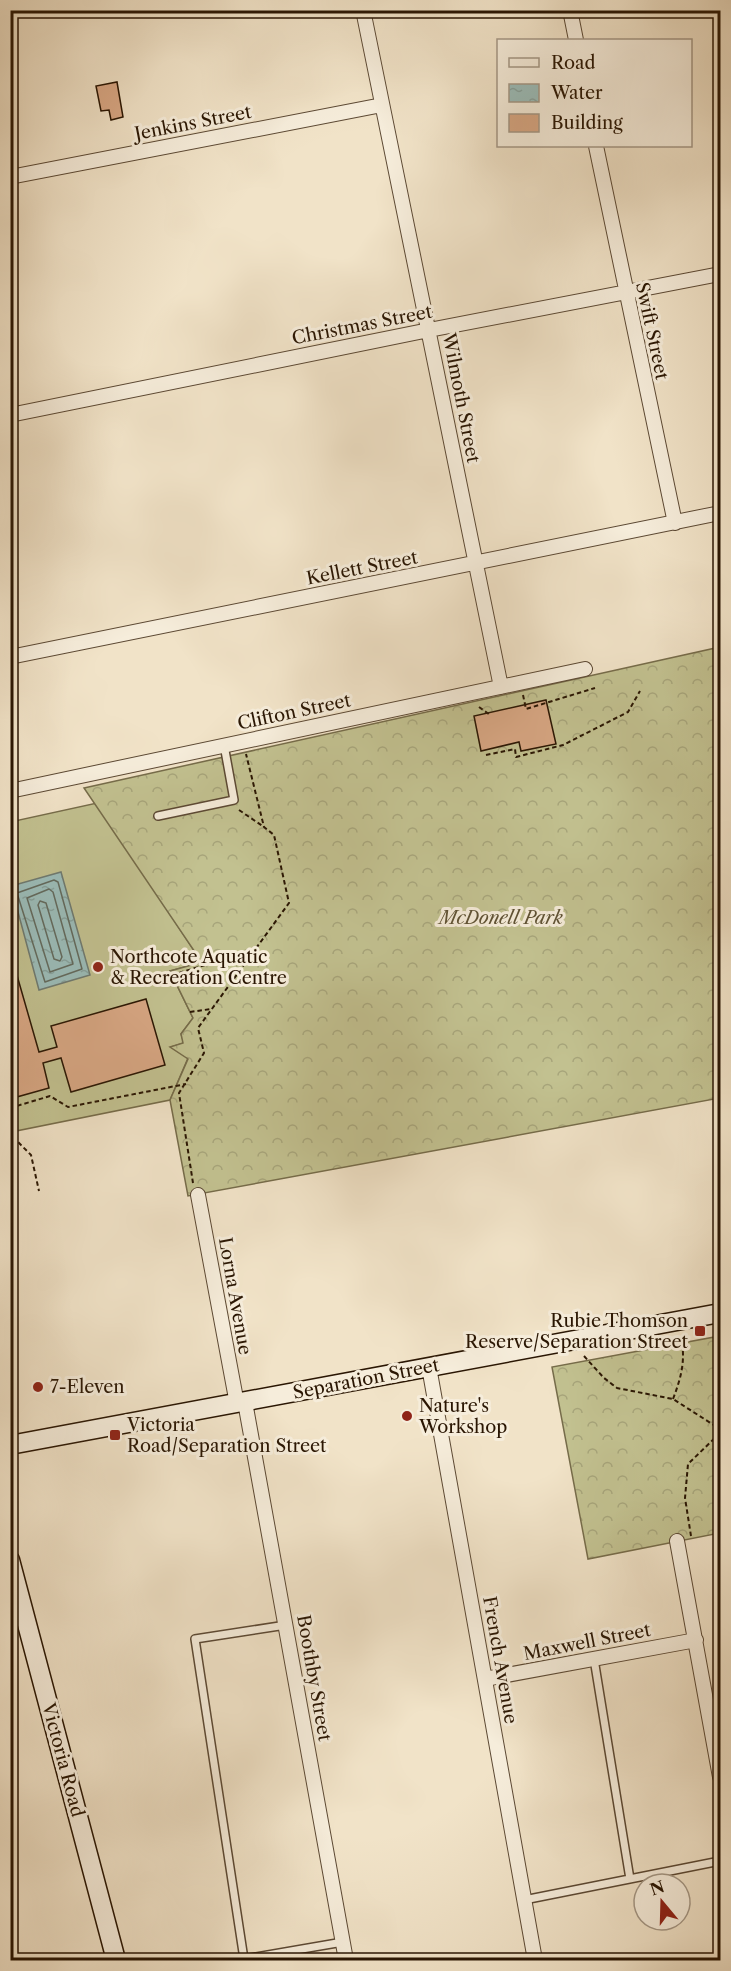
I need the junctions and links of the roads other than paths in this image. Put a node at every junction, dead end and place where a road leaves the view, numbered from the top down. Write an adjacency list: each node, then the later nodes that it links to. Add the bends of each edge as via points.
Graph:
1 (363, 10): 4 (street, Wilmoth Street)
2 (570, 10): 3 (street)
3 (576, 39)
4 (382, 105): 6 (street, Jenkins Street); 9 (street, Wilmoth Street)
5 (596, 147): 8 (street, Swift Street)
6 (10, 177)
7 (720, 274): 8 (street, Christmas Street)
8 (625, 293): 9 (street, Christmas Street); 12 (street, Swift Street)
9 (429, 330): 10 (street, Christmas Street); 13 (street, Wilmoth Street)
10 (10, 415)
11 (720, 513): 12 (street, Kellett Street)
12 (675, 523): 13 (street, Kellett Street)
13 (476, 564): 14 (street, Kellett Street); 16 (street, Wilmoth Street)
14 (10, 657)
15 (585, 669): 16 (street, Clifton Street)
16 (501, 687): 17 (street, Clifton Street)
17 (224, 745): 18 (street, Clifton Street); 19 (lane, via 234,800)
18 (10, 791)
19 (158, 816)
20 (198, 1195): 23 (street, Lorna Avenue)
21 (720, 1312): 22 (street, Separation Street)
22 (429, 1367): 23 (street, Separation Street); 30 (street, French Avenue)
23 (241, 1403): 24 (street, Separation Street); 27 (street, Boothby Street)
24 (10, 1445)
25 (684, 1540): 28 (street)
26 (10, 1560): 36 (street, Victoria Road)
27 (286, 1625): 35 (street, Boothby Street); 35 (lane, via 195,1639 244,1959)
28 (696, 1640): 29 (street, Maxwell Street); 31 (street)
29 (594, 1659): 30 (street, Maxwell Street); 33 (lane)
30 (485, 1679): 34 (street, French Avenue)
31 (720, 1776)
32 (720, 1861): 33 (lane)
33 (630, 1879): 34 (lane)
34 (524, 1900): 38 (street, French Avenue)
35 (343, 1942): 37 (street, Boothby Street)
36 (116, 1960)
37 (346, 1960)
38 (535, 1960)

